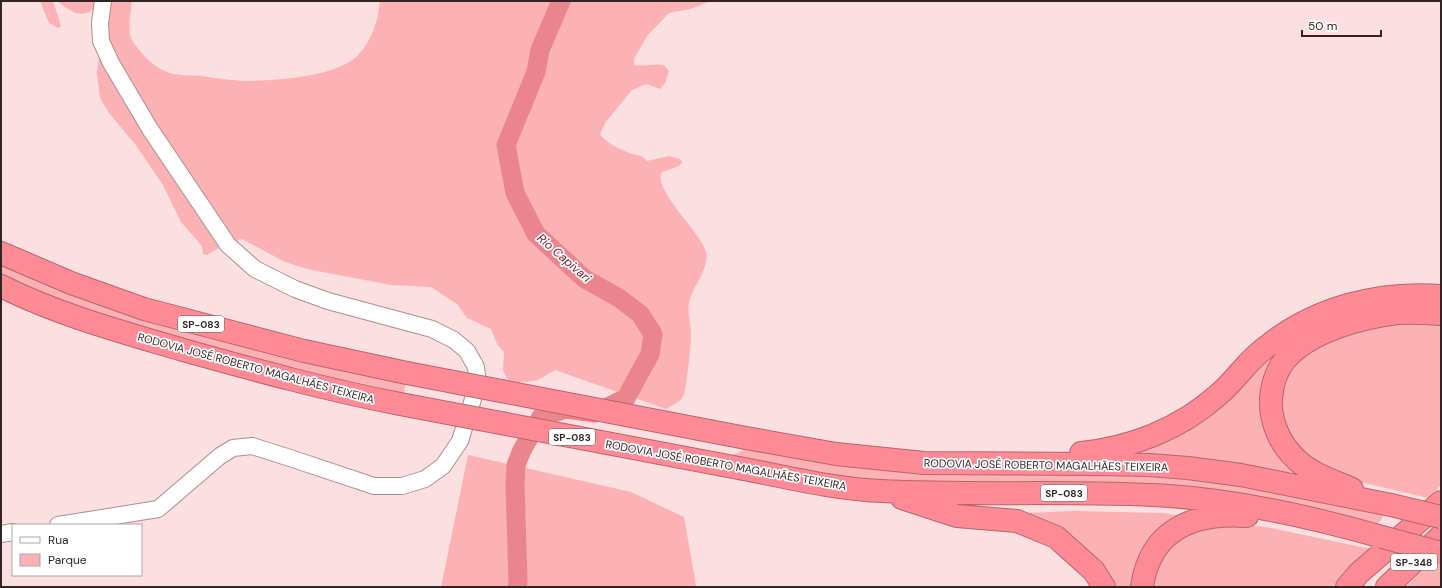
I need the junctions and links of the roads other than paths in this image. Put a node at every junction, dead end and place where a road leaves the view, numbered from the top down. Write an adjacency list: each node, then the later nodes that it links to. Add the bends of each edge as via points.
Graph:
1 (103, 1): 11 (street, via 101,41 111,63 154,135 228,245 255,269 295,289 328,301 432,329 454,340 467,351 476,368 478,383 460,440 443,466 425,479 402,486 374,486 252,446 233,448 158,509)
2 (1, 253): 6 (highway, RODOVIA JOSÉ ROBERTO MAGALHÃES TEIXEIRA / SP-083, bridge, via 71,283 144,309 304,351 407,373 836,454 924,463)
3 (1, 286): 7 (highway, RODOVIA JOSÉ ROBERTO MAGALHÃES TEIXEIRA / SP-083, bridge, via 47,306 131,335 345,393 821,484)
4 (1441, 296): 6 (highway, via 1409,294 1373,298 1335,309 1296,326 1264,348 1228,386 1202,408 1168,430 1146,438 1096,452)
5 (1441, 314): 9 (highway, via 1400,313 1361,320 1330,330 1296,349 1285,360 1275,378 1272,390 1272,418 1280,436 1297,460 1312,471)
6 (976, 464): 9 (highway, RODOVIA JOSÉ ROBERTO MAGALHÃES TEIXEIRA / SP-083, via 1097,464 1188,468 1241,475)
7 (880, 491): 14 (highway, RODOVIA JOSÉ ROBERTO MAGALHÃES TEIXEIRA / SP-083, via 1170,496 1262,508 1326,521); 17 (highway, via 957,516 1017,521 1056,537 1094,571)
8 (1441, 502): 19 (highway, via 1359,573)
9 (1387, 504): 10 (highway, RODOVIA JOSÉ ROBERTO MAGALHÃES TEIXEIRA / SP-083, bridge)
10 (1441, 517)
11 (64, 524)
12 (12, 532): 13 (street)
13 (1, 534)
14 (1375, 535): 16 (highway, RODOVIA JOSÉ ROBERTO MAGALHÃES TEIXEIRA / SP-083, bridge); 18 (highway, via 1245,516 1207,517 1177,528 1165,538 1147,566)
15 (1441, 536): 20 (highway, SP-348)
16 (1441, 553)
17 (1104, 587)
18 (1142, 587)
19 (1347, 587)
20 (1387, 587)

